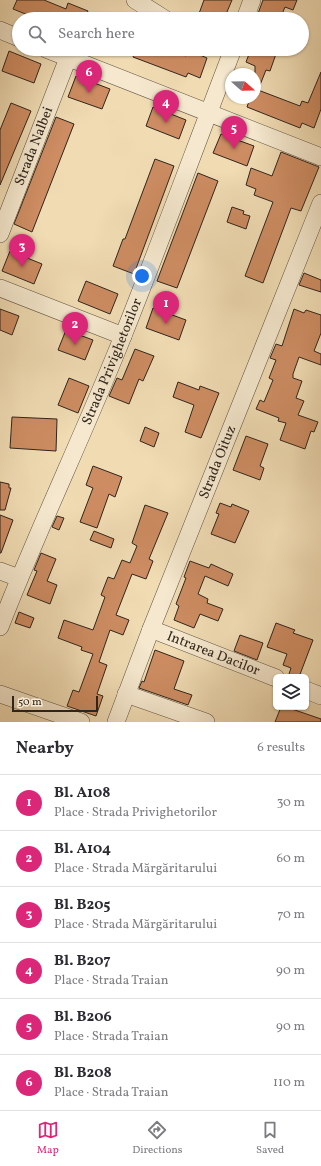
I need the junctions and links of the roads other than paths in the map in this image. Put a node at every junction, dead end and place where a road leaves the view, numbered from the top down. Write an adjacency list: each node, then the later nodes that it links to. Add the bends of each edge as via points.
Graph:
1 (135, 0): 3 (street)
2 (252, 0): 4 (street)
3 (154, 12)
4 (247, 12)
5 (0, 30): 6 (street)
6 (12, 35)
7 (63, 56): 9 (street)
8 (226, 56): 10 (street, Strada Privighetorilor)
9 (68, 58): 10 (street); 13 (street, Strada Nalbei)
10 (209, 114): 11 (street); 15 (street, Strada Privighetorilor)
11 (321, 157)
12 (321, 203): 19 (street, Strada Oituz)
13 (0, 234)
14 (0, 288): 15 (street)
15 (123, 336): 17 (street, Strada Privighetorilor)
16 (0, 571): 17 (street)
17 (19, 578): 18 (street, Strada Privighetorilor)
18 (0, 627)
19 (151, 629): 20 (street, Intrarea Dacilor); 23 (street, Strada Oituz)
20 (273, 677)
21 (309, 691): 24 (street)
22 (0, 694): 25 (street)
23 (126, 694): 26 (street, Strada Oituz); 27 (street)
24 (321, 696)
25 (81, 722)
26 (116, 722)
27 (206, 722)

